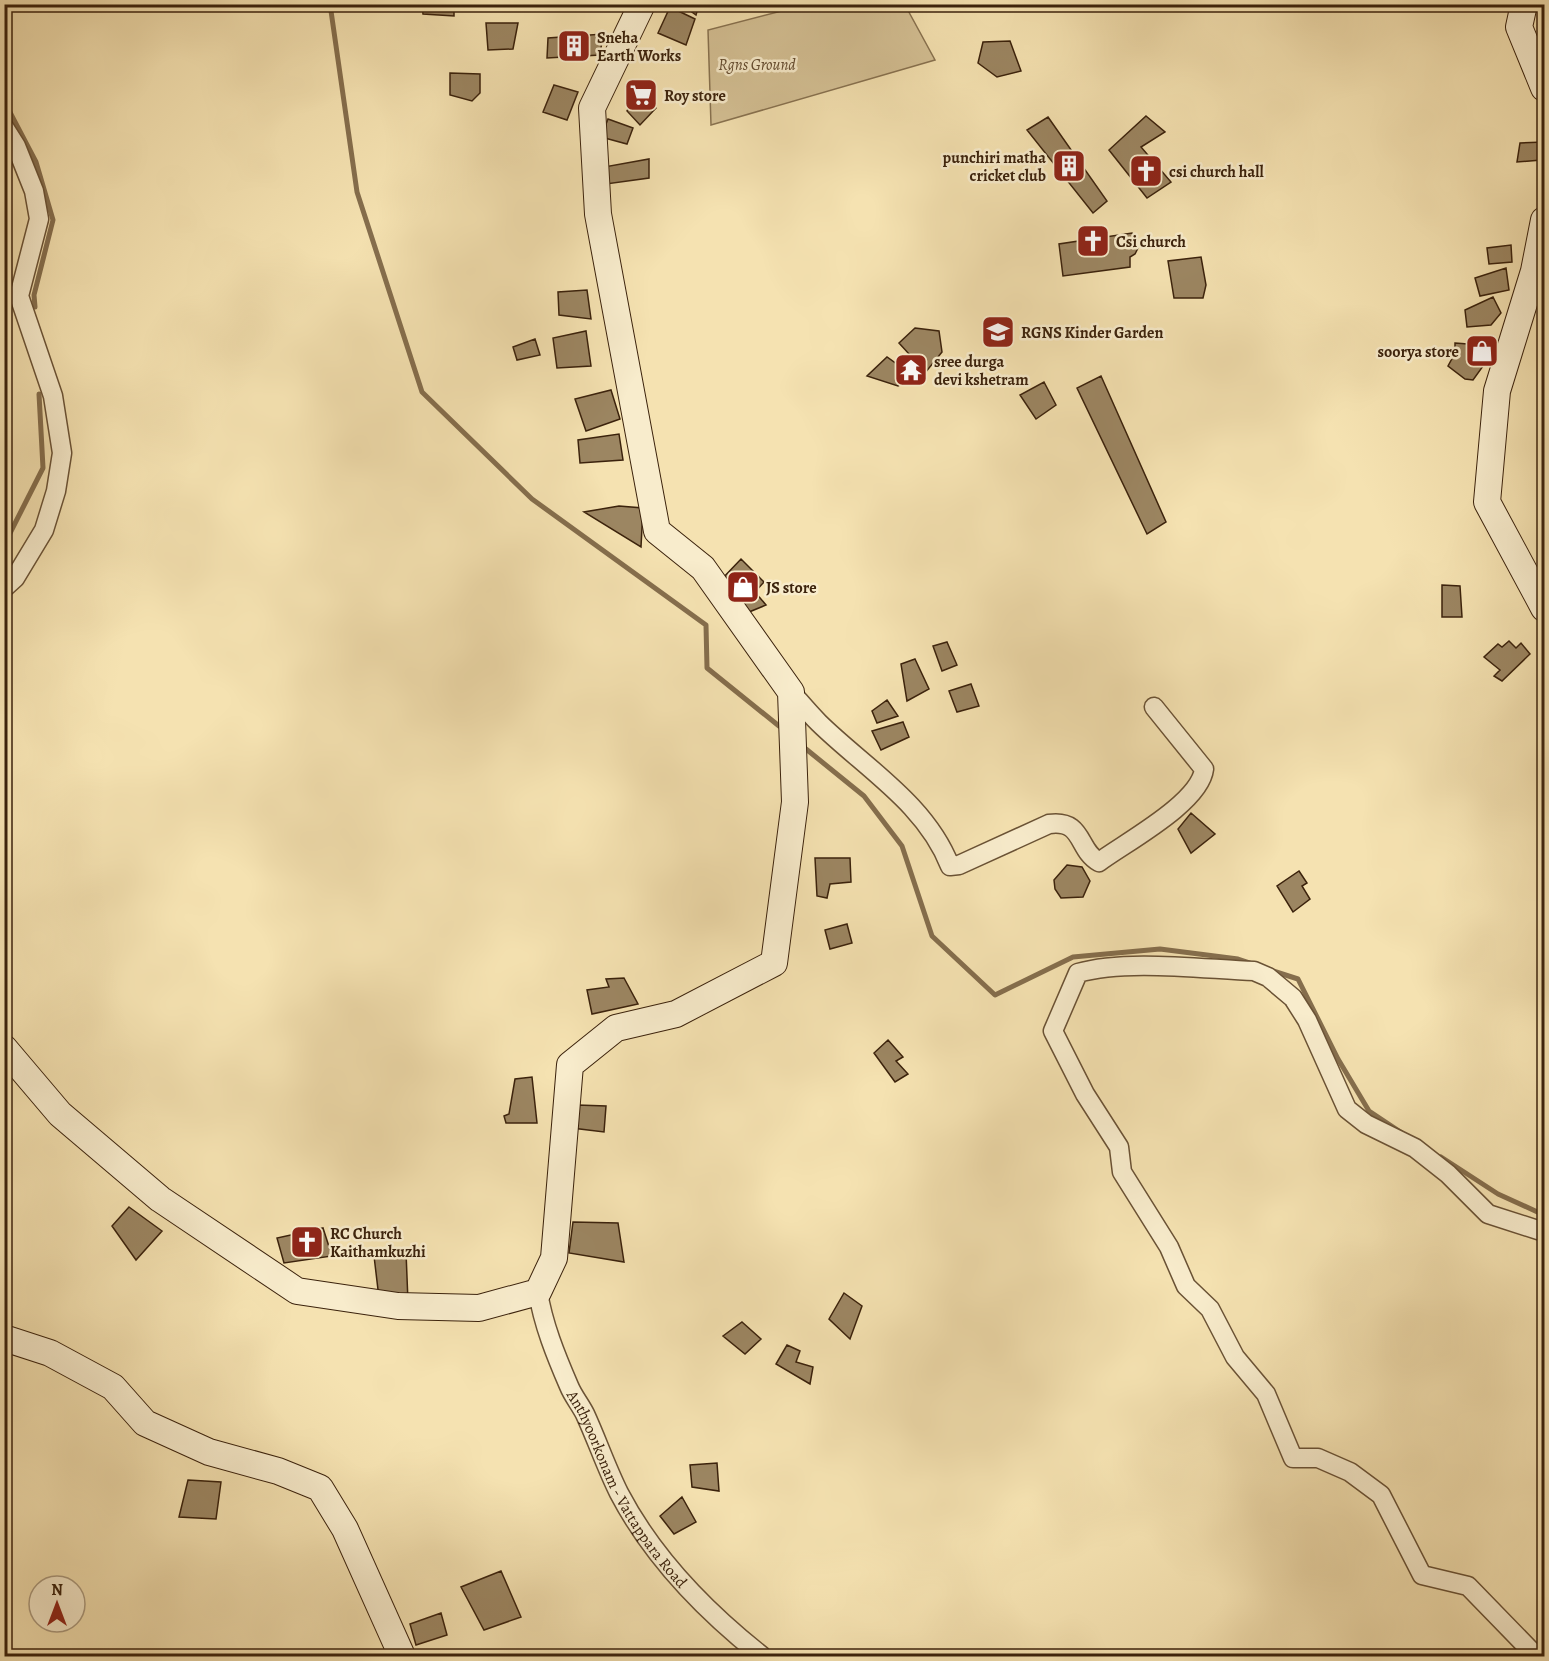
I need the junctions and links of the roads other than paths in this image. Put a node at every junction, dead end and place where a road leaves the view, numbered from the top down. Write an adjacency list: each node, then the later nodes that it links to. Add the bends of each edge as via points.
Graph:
1 (642, 4): 8 (street, via 592,108 598,214 657,531 703,568)
2 (1524, 4): 3 (street, via 1519,27)
3 (1545, 88)
4 (4, 128): 6 (street, via 16,146 34,191 39,219 19,296 53,396 62,453 44,530 15,578)
5 (1545, 220): 7 (street, via 1534,271 1497,390 1487,502)
6 (4, 588)
7 (1545, 608)
8 (791, 692): 9 (street, via 820,724 885,779 922,820 950,866 1049,824 1061,823 1080,836 1092,858 1099,862 1188,800 1204,769); 12 (street, via 795,802 774,963 676,1014 616,1028 570,1065 554,1258)
9 (1154, 707)
10 (4, 1048): 12 (street, via 60,1114 160,1199 297,1291 398,1306 479,1308)
11 (1545, 1232): 16 (street, via 1488,1214 1415,1148 1366,1124 1347,1109 1298,1005 1268,977 1254,971 1099,967 1078,973 1053,1031 1085,1094 1119,1147 1122,1172 1169,1247 1185,1286 1210,1309 1235,1356 1266,1394 1293,1458 1318,1458 1350,1472 1381,1495 1422,1575 1468,1586)
12 (538, 1292): 15 (street, Anthyoorkonam - Vattappara Road, via 541,1311 570,1388 637,1524 709,1612)
13 (4, 1338): 14 (street, via 50,1353 113,1387 145,1423 209,1452 278,1471 320,1488 345,1529)
14 (402, 1656)
15 (762, 1656)
16 (1536, 1656)

